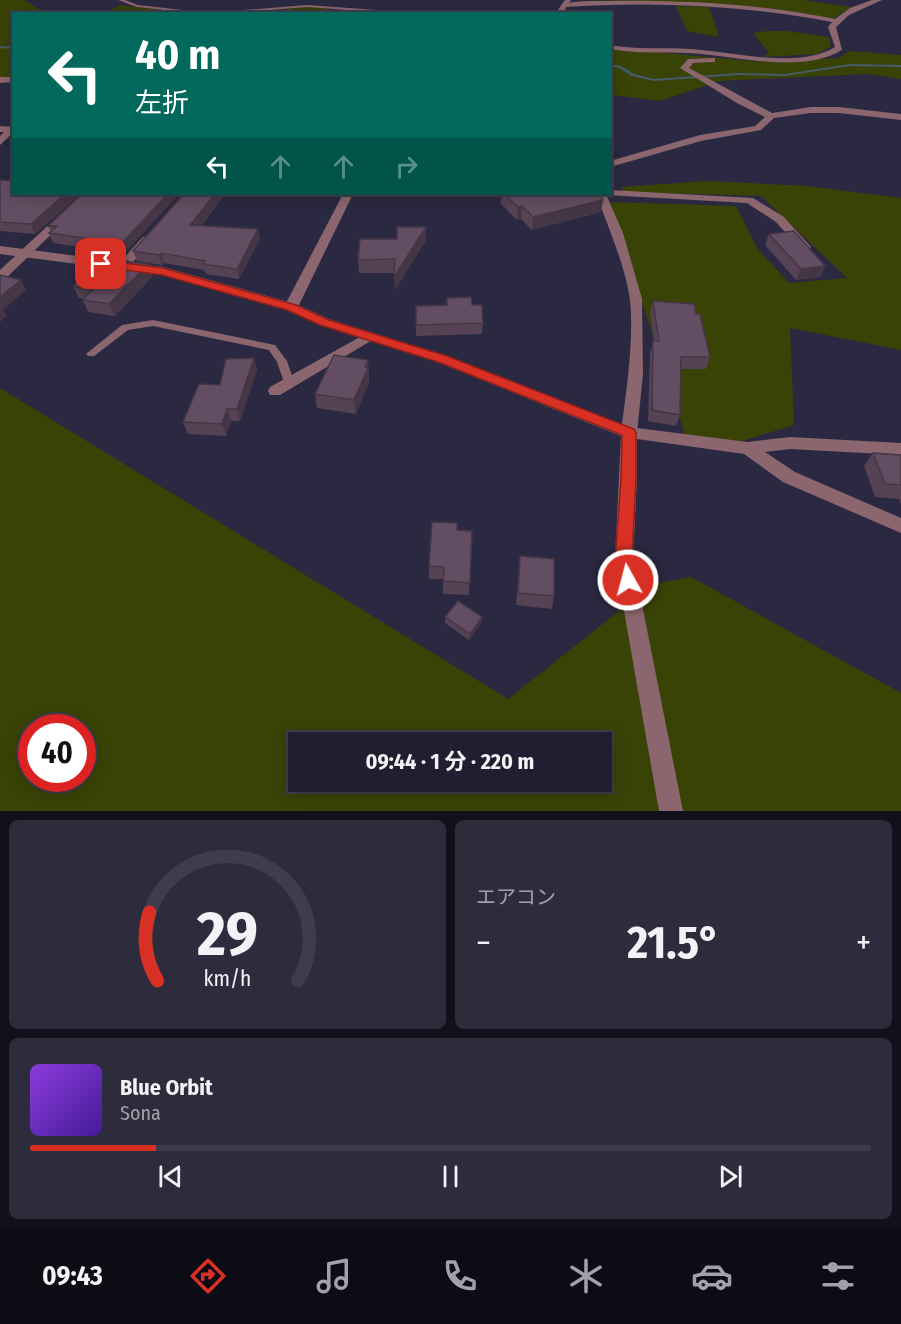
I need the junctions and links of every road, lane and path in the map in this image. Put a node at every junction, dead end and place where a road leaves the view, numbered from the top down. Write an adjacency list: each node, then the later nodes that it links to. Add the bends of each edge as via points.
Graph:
1 (120, 0): 4 (lane, via 137,6)
2 (879, 0): 9 (street)
3 (566, 2): 9 (street, via 706,5)
4 (192, 12)
5 (192, 12): 6 (lane)
6 (230, 12)
7 (230, 12): 8 (lane, via 307,6)
8 (400, 12)
9 (835, 21): 11 (street, via 832,27 838,48 834,53 793,59)
10 (612, 47): 11 (street)
11 (757, 58): 12 (street, via 691,62 684,68)
12 (771, 116): 13 (street, via 839,110); 17 (street, via 758,128 700,138)
13 (901, 117)
14 (0, 129): 15 (street)
15 (12, 129): 16 (street)
16 (0, 142)
17 (612, 163)
18 (612, 194): 23 (street, via 749,200 759,203 796,234)
19 (87, 195): 25 (street)
20 (601, 195): 33 (street, via 636,299 636,374)
21 (347, 196): 28 (street)
22 (159, 226): 26 (street)
23 (806, 249)
24 (0, 250): 25 (street)
25 (25, 253): 26 (street); 27 (street)
26 (123, 266): 28 (street, via 163,272)
27 (0, 277)
28 (291, 308): 29 (street)
29 (369, 336): 31 (street); 33 (street, via 442,359)
30 (91, 354): 31 (lane, via 125,327 153,323 272,347)
31 (289, 382): 32 (street)
32 (275, 391)
33 (629, 433): 34 (street); 37 (street, via 624,559)
34 (748, 448): 35 (street, via 790,443); 36 (street, via 789,477)
35 (901, 449)
36 (901, 526)
37 (671, 811)

